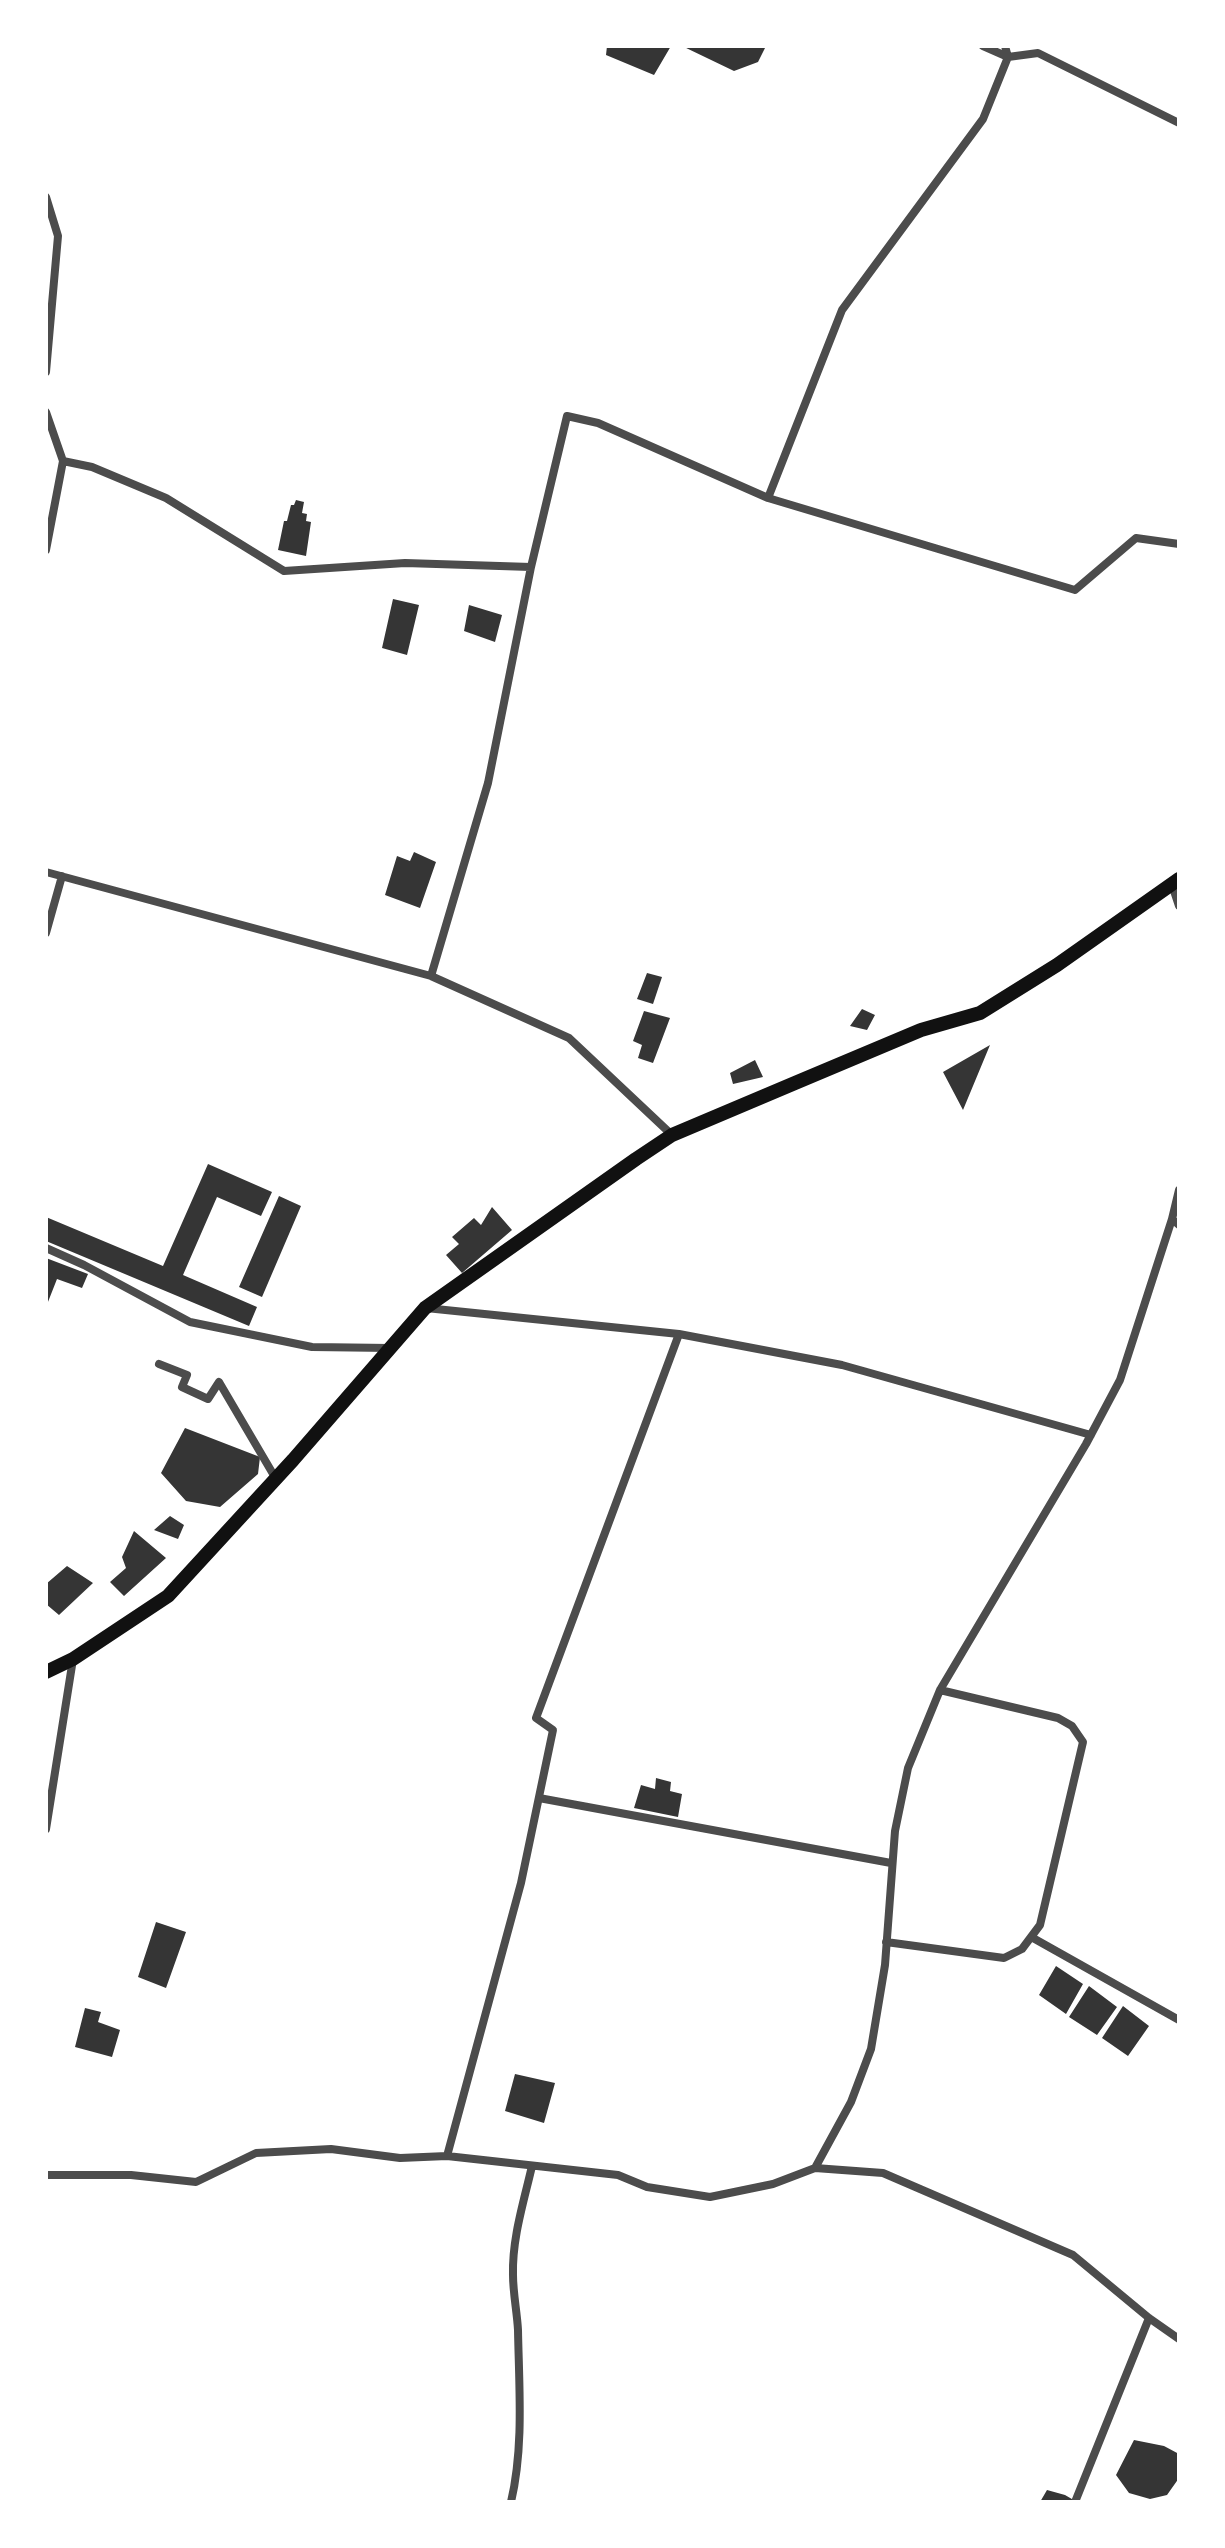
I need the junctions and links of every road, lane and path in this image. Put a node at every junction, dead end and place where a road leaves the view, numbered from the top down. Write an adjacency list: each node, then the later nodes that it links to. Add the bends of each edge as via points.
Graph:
1 (983, 46): 3 (street)
2 (1005, 46): 3 (street)
3 (1008, 57): 4 (street, via 1038,53); 9 (street, via 983,119 842,310)
4 (1179, 123)
5 (46, 197): 6 (street, via 58,236)
6 (46, 372)
7 (46, 412): 8 (street)
8 (63, 461): 11 (street); 12 (street, via 92,467 166,498 284,571 405,563)
9 (768, 498): 10 (street, via 1075,590 1136,538); 12 (street, via 598,423 567,416)
10 (1179, 544)
11 (46, 550)
12 (531, 567): 18 (street, via 488,783)
13 (46, 872): 14 (street)
14 (62, 876): 17 (street); 18 (street)
15 (1176, 882): 16 (street); 19 (main road, via 980,1013 921,1030)
16 (1179, 906)
17 (46, 933)
18 (431, 976): 19 (street, via 569,1038)
19 (672, 1135): 23 (main road)
20 (1179, 1190): 21 (street)
21 (1175, 1222): 27 (street, via 1120,1380)
22 (46, 1248): 25 (street, via 190,1322 312,1347)
23 (425, 1308): 24 (street); 25 (main road)
24 (679, 1334): 27 (street, via 842,1365); 32 (street, via 536,1718 553,1730)
25 (391, 1348): 28 (main road)
26 (159, 1364): 28 (street, via 187,1375 182,1387 208,1399 219,1382)
27 (1091, 1435): 31 (street)
28 (276, 1479): 29 (main road, via 168,1596)
29 (73, 1659): 30 (main road); 33 (street)
30 (46, 1672)
31 (940, 1690): 34 (street, via 908,1768); 35 (street, via 1058,1718 1083,1742)
32 (539, 1798): 34 (street); 38 (street)
33 (46, 1829)
34 (891, 1863): 36 (street)
35 (1033, 1938): 36 (street, via 1004,1958); 37 (street)
36 (886, 1942): 40 (street, via 871,2049 851,2102)
37 (1179, 2020)
38 (447, 2156): 39 (street); 41 (street, via 400,2158 331,2149 256,2153 196,2182)
39 (532, 2166): 40 (street, via 618,2175 647,2187 710,2197 773,2184); 44 (street, via 513,2273 519,2423 518,2473)
40 (815, 2168): 42 (street, via 883,2173 1073,2255)
41 (46, 2175)
42 (1149, 2318): 43 (street); 45 (street)
43 (1179, 2339)
44 (511, 2502)
45 (1075, 2502)

